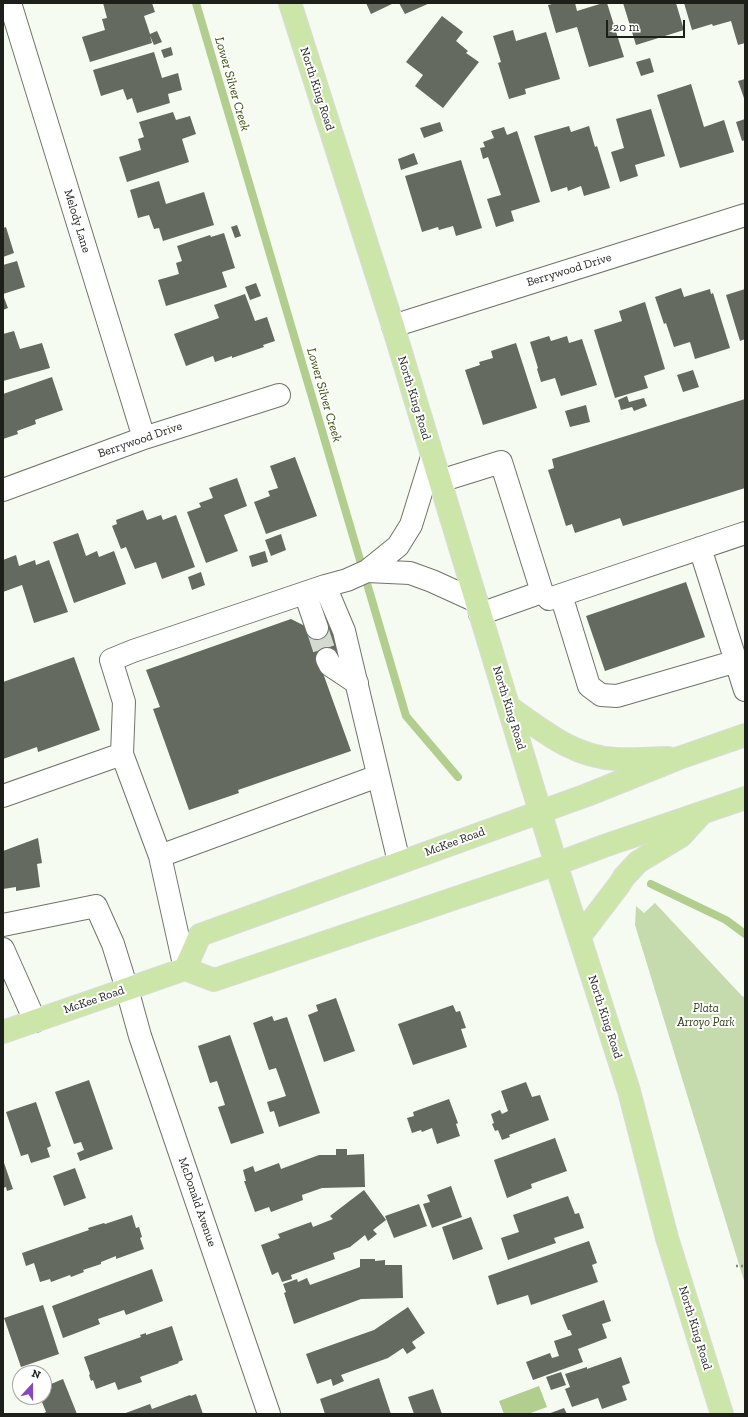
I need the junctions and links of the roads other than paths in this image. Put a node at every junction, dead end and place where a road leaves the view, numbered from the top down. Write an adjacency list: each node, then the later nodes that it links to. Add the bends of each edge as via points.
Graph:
1 (10, 3): 6 (street, Melody Lane)
2 (290, 3): 4 (main road, North King Road)
3 (745, 215): 4 (street, Berrywood Drive)
4 (393, 326): 7 (main road, North King Road)
5 (279, 395): 6 (street, Berrywood Drive)
6 (144, 438): 9 (street, Berrywood Drive)
7 (432, 457): 8 (main road, North King Road); 12 (street, via 411,525 398,546)
8 (440, 481): 15 (street, via 501,462); 16 (main road, North King Road)
9 (3, 490)
10 (745, 534): 11 (street)
11 (700, 548): 15 (street); 19 (street)
12 (367, 571): 13 (street); 16 (street, via 410,573 432,581)
13 (325, 586): 14 (street); 20 (street, via 344,631)
14 (305, 593): 17 (street); 24 (street, via 111,660 124,702)
15 (552, 593): 16 (street); 19 (street, via 589,686 601,695 617,696)
16 (478, 608): 22 (main road, North King Road)
17 (317, 628)
18 (327, 659): 20 (street, via 330,665)
19 (736, 660): 21 (street)
20 (357, 683): 26 (street)
21 (745, 690)
22 (509, 707): 25 (main road, via 562,744 581,753 615,759); 29 (main road, North King Road)
23 (745, 735): 25 (main road, McKee Road)
24 (122, 754): 27 (street); 31 (street)
25 (679, 758): 29 (main road, McKee Road)
26 (378, 776): 31 (street); 32 (street)
27 (3, 796)
28 (745, 798): 30 (main road)
29 (541, 811): 32 (main road, McKee Road); 33 (main road, North King Road)
30 (703, 812): 33 (main road); 35 (main road, via 681,836 638,862 628,872)
31 (160, 856): 37 (street)
32 (399, 862): 37 (main road, McKee Road, via 200,935)
33 (556, 864): 35 (main road, North King Road); 37 (main road, via 214,980)
34 (3, 925): 38 (street, McDonald Avenue, via 96,906 113,944)
35 (580, 936): 42 (main road, North King Road, via 629,1091 667,1238)
36 (3, 948): 39 (street)
37 (185, 969): 38 (main road, McKee Road)
38 (127, 989): 39 (main road, McKee Road); 41 (street, McDonald Avenue, via 140,1036)
39 (35, 1021): 40 (main road, McKee Road)
40 (3, 1032)
41 (269, 1414)
42 (722, 1414)

